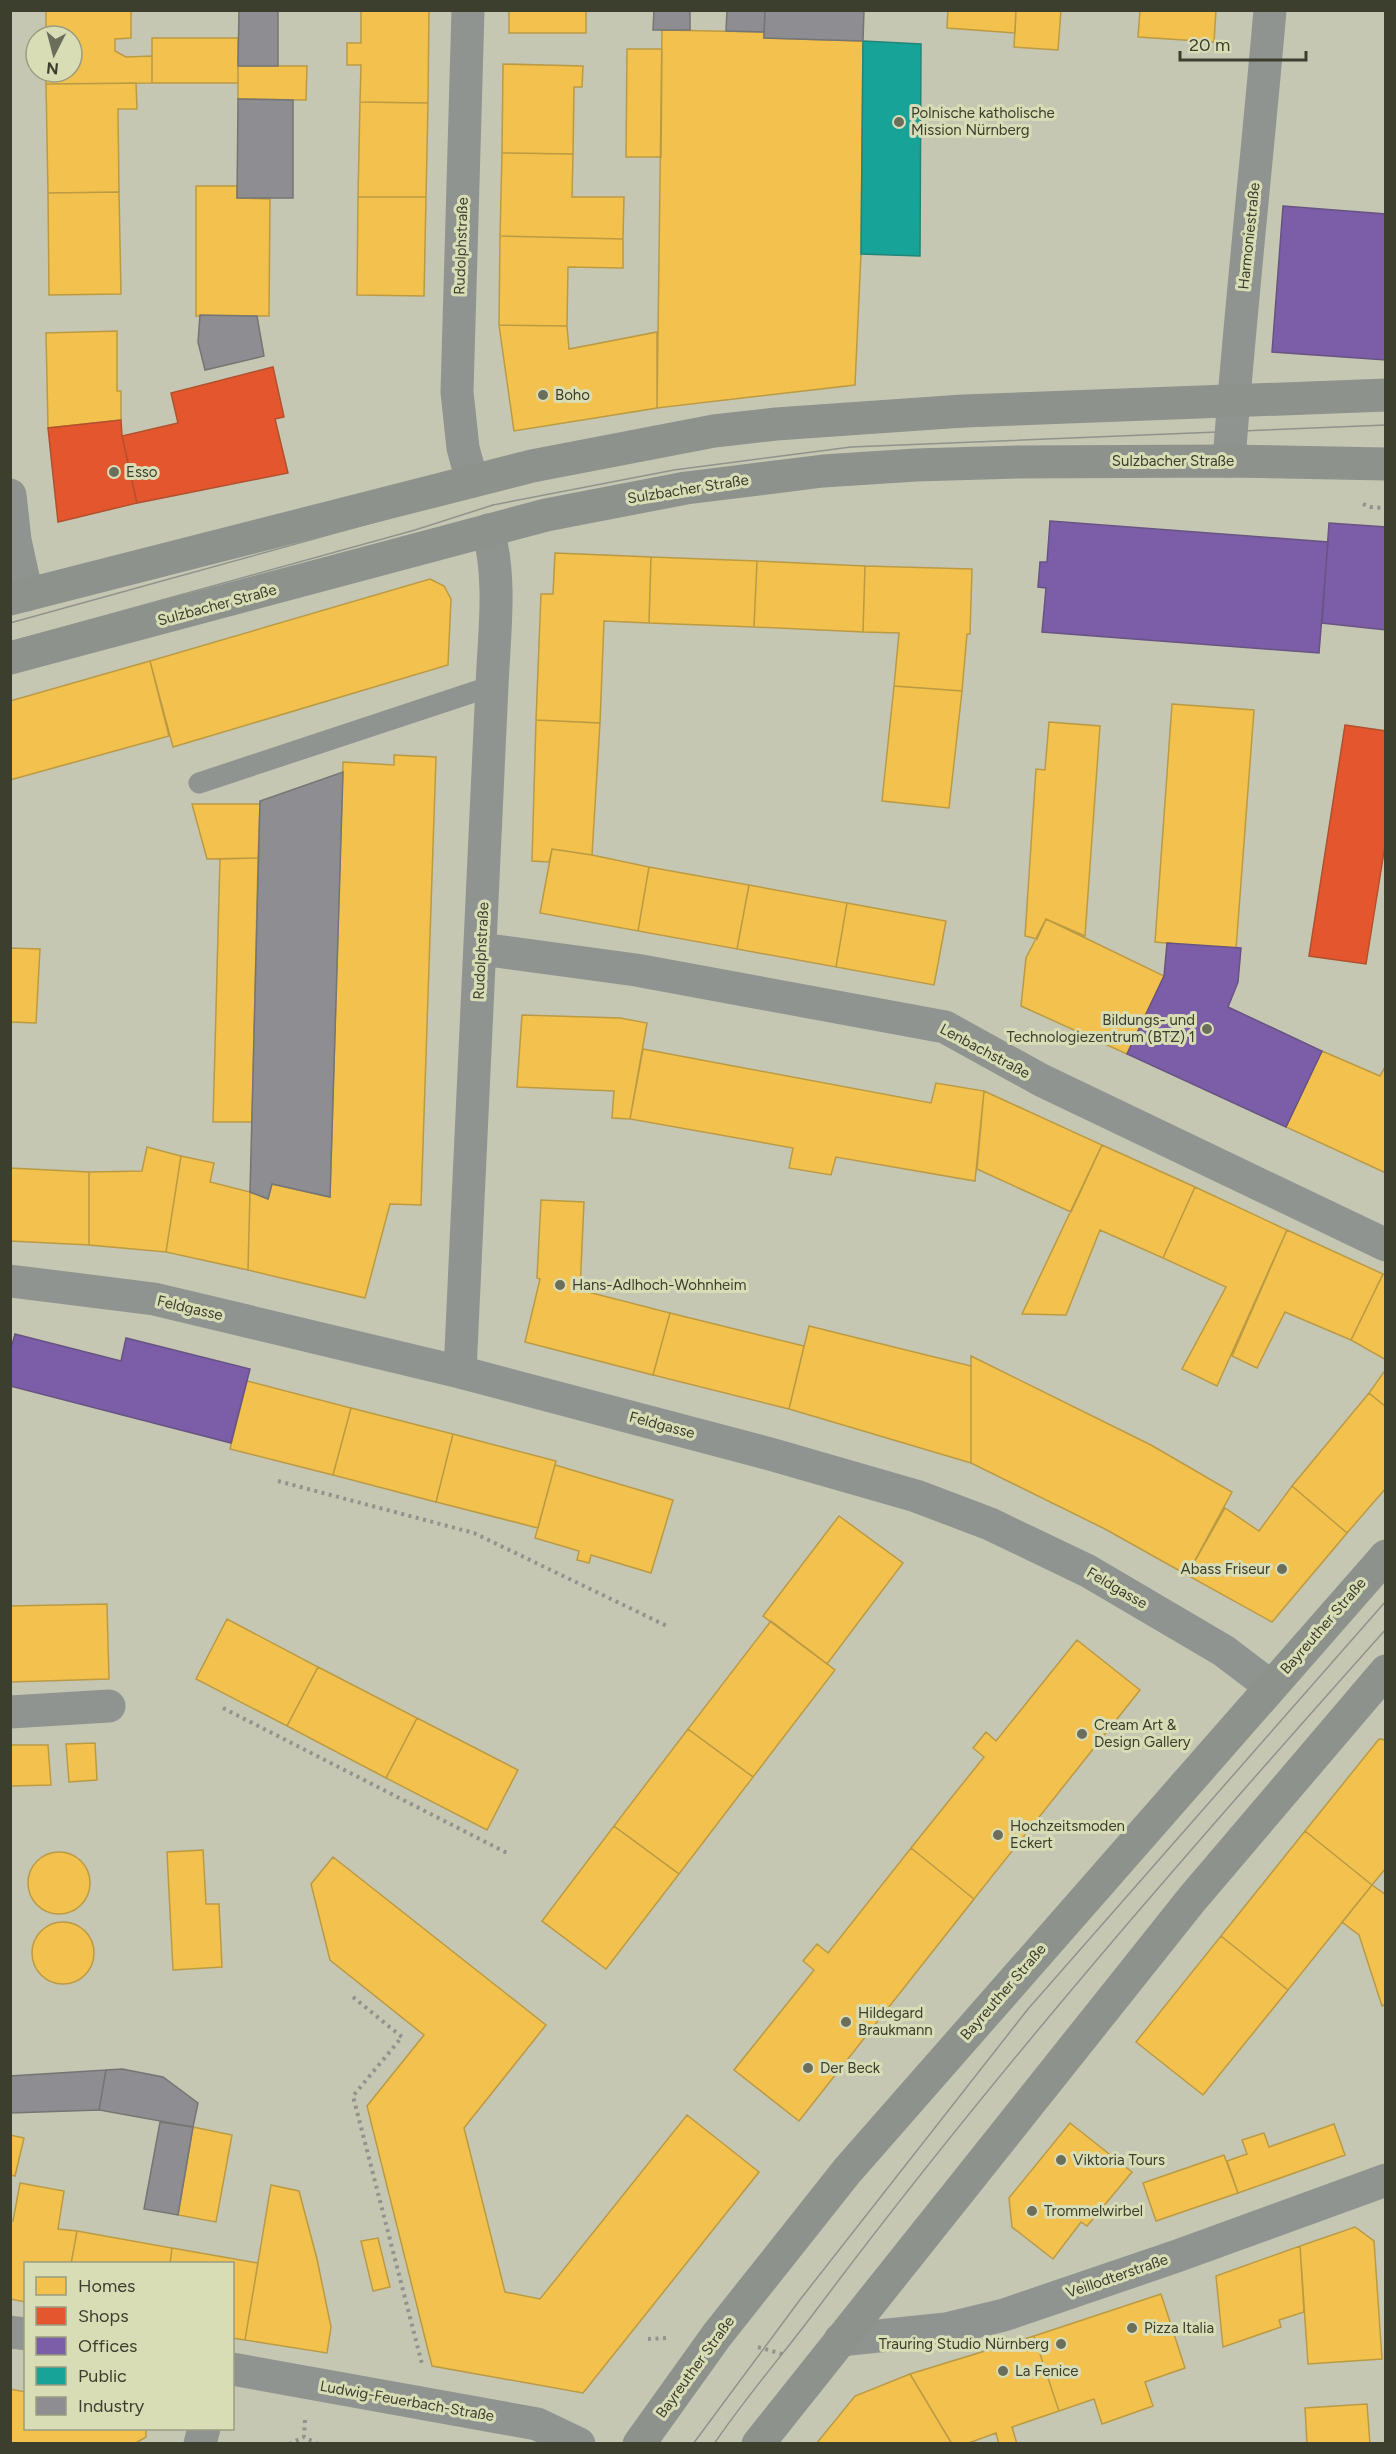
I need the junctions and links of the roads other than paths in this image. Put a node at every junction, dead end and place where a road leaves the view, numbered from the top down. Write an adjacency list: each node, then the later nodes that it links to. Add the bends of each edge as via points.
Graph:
1 (468, 10): 7 (street, Rudolphstraße, via 457,392 463,448)
2 (1270, 10): 4 (street, Harmoniestraße)
3 (1386, 395): 4 (main road)
4 (1233, 401): 5 (street, Harmoniestraße); 7 (main road, via 963,411 776,424 656,441)
5 (1229, 461): 6 (main road, Sulzbacher Straße); 9 (main road, Sulzbacher Straße, via 1007,462 812,472 657,492)
6 (1386, 464)
7 (472, 481): 10 (main road)
8 (10, 495): 10 (street)
9 (488, 530): 11 (main road, Sulzbacher Straße); 12 (street, Rudolphstraße, via 495,578)
10 (19, 597)
11 (10, 658)
12 (492, 686): 13 (lane); 14 (street, Rudolphstraße)
13 (200, 783)
14 (481, 949): 15 (street, Lenbachstraße, via 636,970 945,1026 1041,1080); 17 (street, Rudolphstraße)
15 (1386, 1245)
16 (10, 1281): 17 (street, Feldgasse, via 153,1299)
17 (460, 1372): 20 (street, Feldgasse, via 793,1461 915,1496 990,1524 1088,1571 1224,1651)
18 (1386, 1556): 20 (main road, Bayreuther Straße)
19 (1386, 1671): 21 (main road)
20 (1270, 1686): 28 (main road, Bayreuther Straße, via 830,2191 717,2335)
21 (1373, 1697): 25 (main road, via 1192,1899)
22 (109, 1706): 23 (street)
23 (10, 1712)
24 (1386, 2180): 25 (street, Veillodterstraße, via 990,2319 946,2329)
25 (840, 2340): 29 (main road)
26 (234, 2369): 27 (street, Ludwig-Feuerbach-Straße, via 537,2424)
27 (579, 2444)
28 (639, 2444)
29 (758, 2444)

